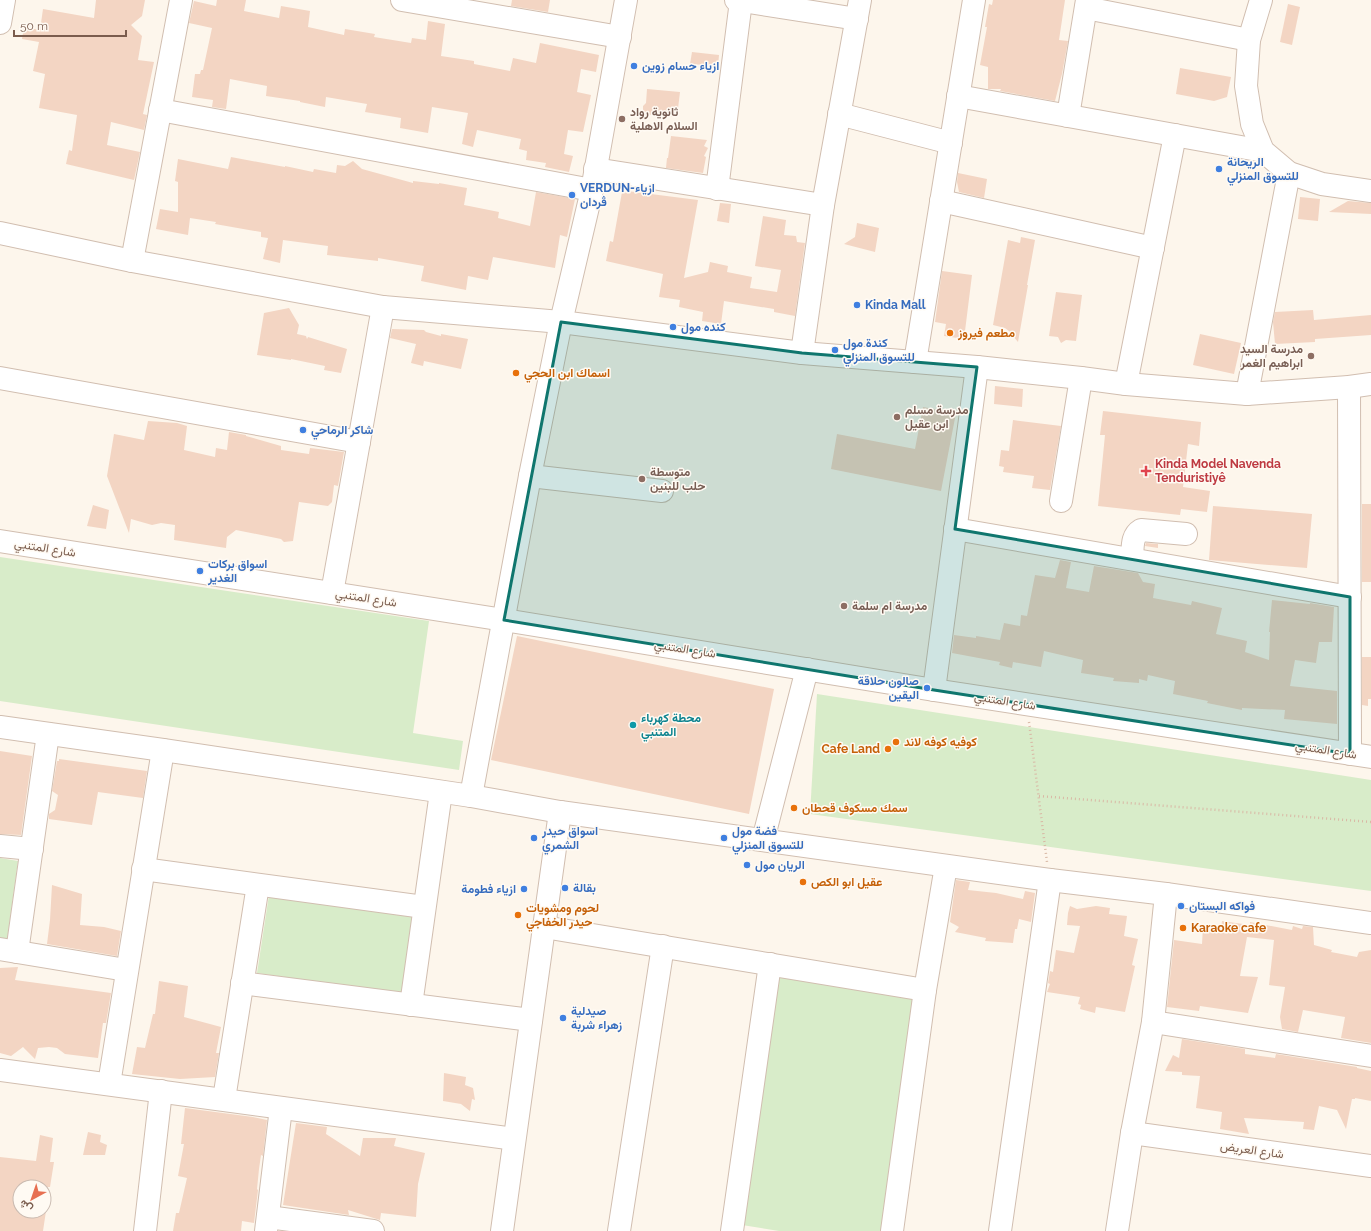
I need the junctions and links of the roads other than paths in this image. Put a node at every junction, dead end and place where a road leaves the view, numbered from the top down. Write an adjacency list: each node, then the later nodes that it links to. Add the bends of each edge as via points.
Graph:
1 (4, 0): 10 (street)
2 (181, 0): 14 (street)
3 (402, 0): 11 (street)
4 (626, 0): 11 (street)
5 (738, 0): 9 (street); 22 (street)
6 (974, 0): 13 (street)
7 (1261, 0): 12 (street)
8 (1086, 4): 12 (street); 16 (street)
9 (858, 9): 15 (street)
10 (0, 23)
11 (620, 37): 20 (street)
12 (1249, 40): 19 (street, via 1246,86 1252,124)
13 (958, 96): 16 (street); 18 (street)
14 (160, 110): 23 (street); 29 (street)
15 (840, 114): 18 (street); 26 (street)
16 (1068, 116): 17 (street)
17 (1175, 135): 19 (street); 28 (street)
18 (951, 143): 25 (street)
19 (1263, 151): 21 (street)
20 (594, 169): 22 (street); 23 (street)
21 (1289, 173): 24 (street, via 1322,184); 40 (street)
22 (717, 189): 26 (street)
23 (592, 190): 31 (street)
24 (1371, 191)
25 (941, 201): 28 (street); 33 (street)
26 (823, 205): 32 (street)
27 (0, 233): 29 (street)
28 (1153, 248): 37 (street)
29 (132, 262): 30 (street)
30 (383, 308): 31 (street); 41 (street)
31 (561, 322): 32 (street); 42 (street)
32 (802, 353): 33 (street)
33 (915, 362): 34 (street)
34 (977, 367): 36 (street); 45 (street)
35 (0, 378): 41 (street)
36 (1081, 378): 37 (street); 44 (street)
37 (1126, 384): 40 (street)
38 (1371, 384): 39 (street)
39 (1349, 387): 40 (street); 50 (street)
40 (1247, 394)
41 (359, 442): 49 (street)
42 (530, 476): 43 (street); 51 (street)
43 (662, 491)
44 (1061, 501)
45 (955, 529): 48 (street); 53 (street)
46 (1186, 534): 48 (street, via 1141,530 1136,532 1133,537)
47 (0, 541): 49 (street, شارع المتنبي)
48 (1132, 559): 50 (street)
49 (332, 593): 51 (street, شارع المتنبي)
50 (1350, 597): 57 (street)
51 (504, 620): 52 (street, شارع المتنبي); 59 (street)
52 (806, 669): 53 (street, شارع المتنبي); 61 (street)
53 (934, 690): 57 (street, شارع المتنبي)
54 (0, 727): 55 (street)
55 (48, 734): 56 (street); 63 (street)
56 (163, 750): 58 (street); 65 (street)
57 (1361, 756)
58 (441, 792): 59 (street); 69 (street)
59 (471, 796): 60 (street)
60 (560, 812): 61 (street); 71 (street)
61 (763, 840): 64 (street)
62 (0, 846): 63 (street)
63 (32, 849): 73 (street)
64 (946, 866): 66 (street); 77 (street)
65 (143, 869): 67 (street); 75 (street)
66 (1050, 880): 68 (street); 97 (street)
67 (258, 884): 69 (street); 76 (street)
68 (1166, 894): 70 (street); 80 (street)
69 (424, 907): 78 (street)
70 (1371, 923)
71 (544, 926): 72 (street); 79 (street)
72 (663, 946): 74 (street); 94 (street)
73 (8, 951): 75 (street)
74 (770, 964): 77 (street); 95 (street)
75 (126, 970): 83 (street)
76 (242, 983): 78 (street); 85 (street)
77 (925, 990): 96 (street)
78 (411, 1005): 79 (street)
79 (531, 1020): 88 (street)
80 (1153, 1022): 81 (street); 87 (street)
81 (1371, 1056)
82 (0, 1070): 83 (street)
83 (109, 1084): 84 (street)
84 (161, 1091): 85 (street); 91 (street)
85 (224, 1100): 86 (street)
86 (281, 1108): 88 (street); 90 (street)
87 (1132, 1133): 89 (street, شارع العريض); 98 (street)
88 (514, 1140): 93 (street)
89 (1371, 1166)
90 (267, 1224): 92 (street)
91 (145, 1231)
92 (373, 1231)
93 (502, 1231)
94 (619, 1231)
95 (732, 1231)
96 (892, 1231)
97 (1000, 1231)
98 (1117, 1231)

